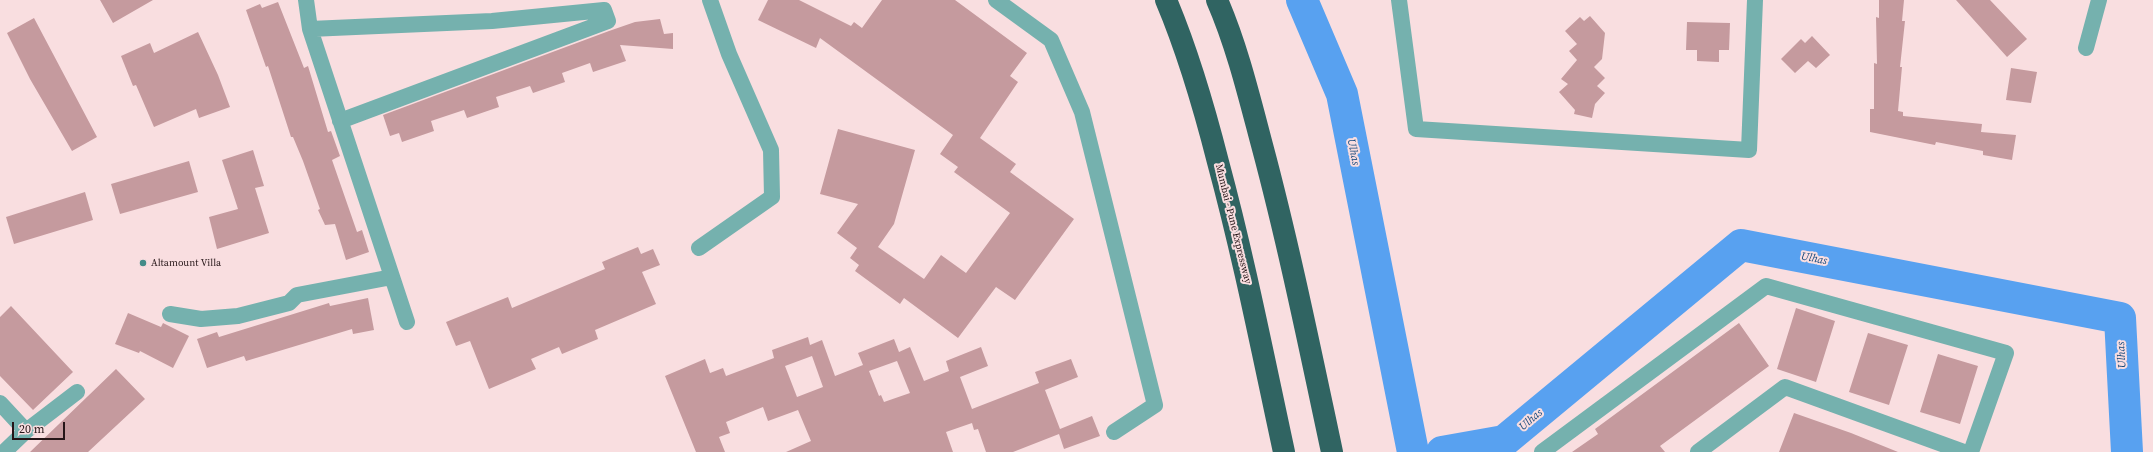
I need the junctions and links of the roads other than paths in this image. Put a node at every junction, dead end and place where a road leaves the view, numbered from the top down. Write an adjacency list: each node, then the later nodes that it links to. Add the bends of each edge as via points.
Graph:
1 (306, 0): 9 (street)
2 (710, 0): 12 (street, via 729,54 771,150 772,197)
3 (996, 0): 19 (street, via 1051,40 1082,112 1155,405)
4 (1166, 0): 21 (highway, Mumbai - Pune Expressway, via 1182,38 1203,106 1236,227)
5 (1217, 0): 22 (highway, via 1227,22 1251,101 1281,216)
6 (1399, 0): 7 (street, via 1416,129 1748,150)
7 (1755, 0)
8 (2099, 0): 10 (street)
9 (310, 29): 11 (street); 11 (street, via 492,21 604,10 608,21)
10 (2086, 48)
11 (340, 121): 13 (street)
12 (698, 248)
13 (392, 277): 14 (street, via 297,295 289,303 238,316 201,319); 15 (street)
14 (170, 314)
15 (407, 322)
16 (77, 392): 18 (street)
17 (0, 403): 18 (street)
18 (26, 431): 20 (street)
19 (1114, 432)
20 (4, 452)
21 (1284, 452)
22 (1332, 452)
23 (1542, 452): 26 (street, via 1766,286 2006,353)
24 (1698, 452): 25 (street, via 1785,387)
25 (1964, 452)
26 (1971, 452)

